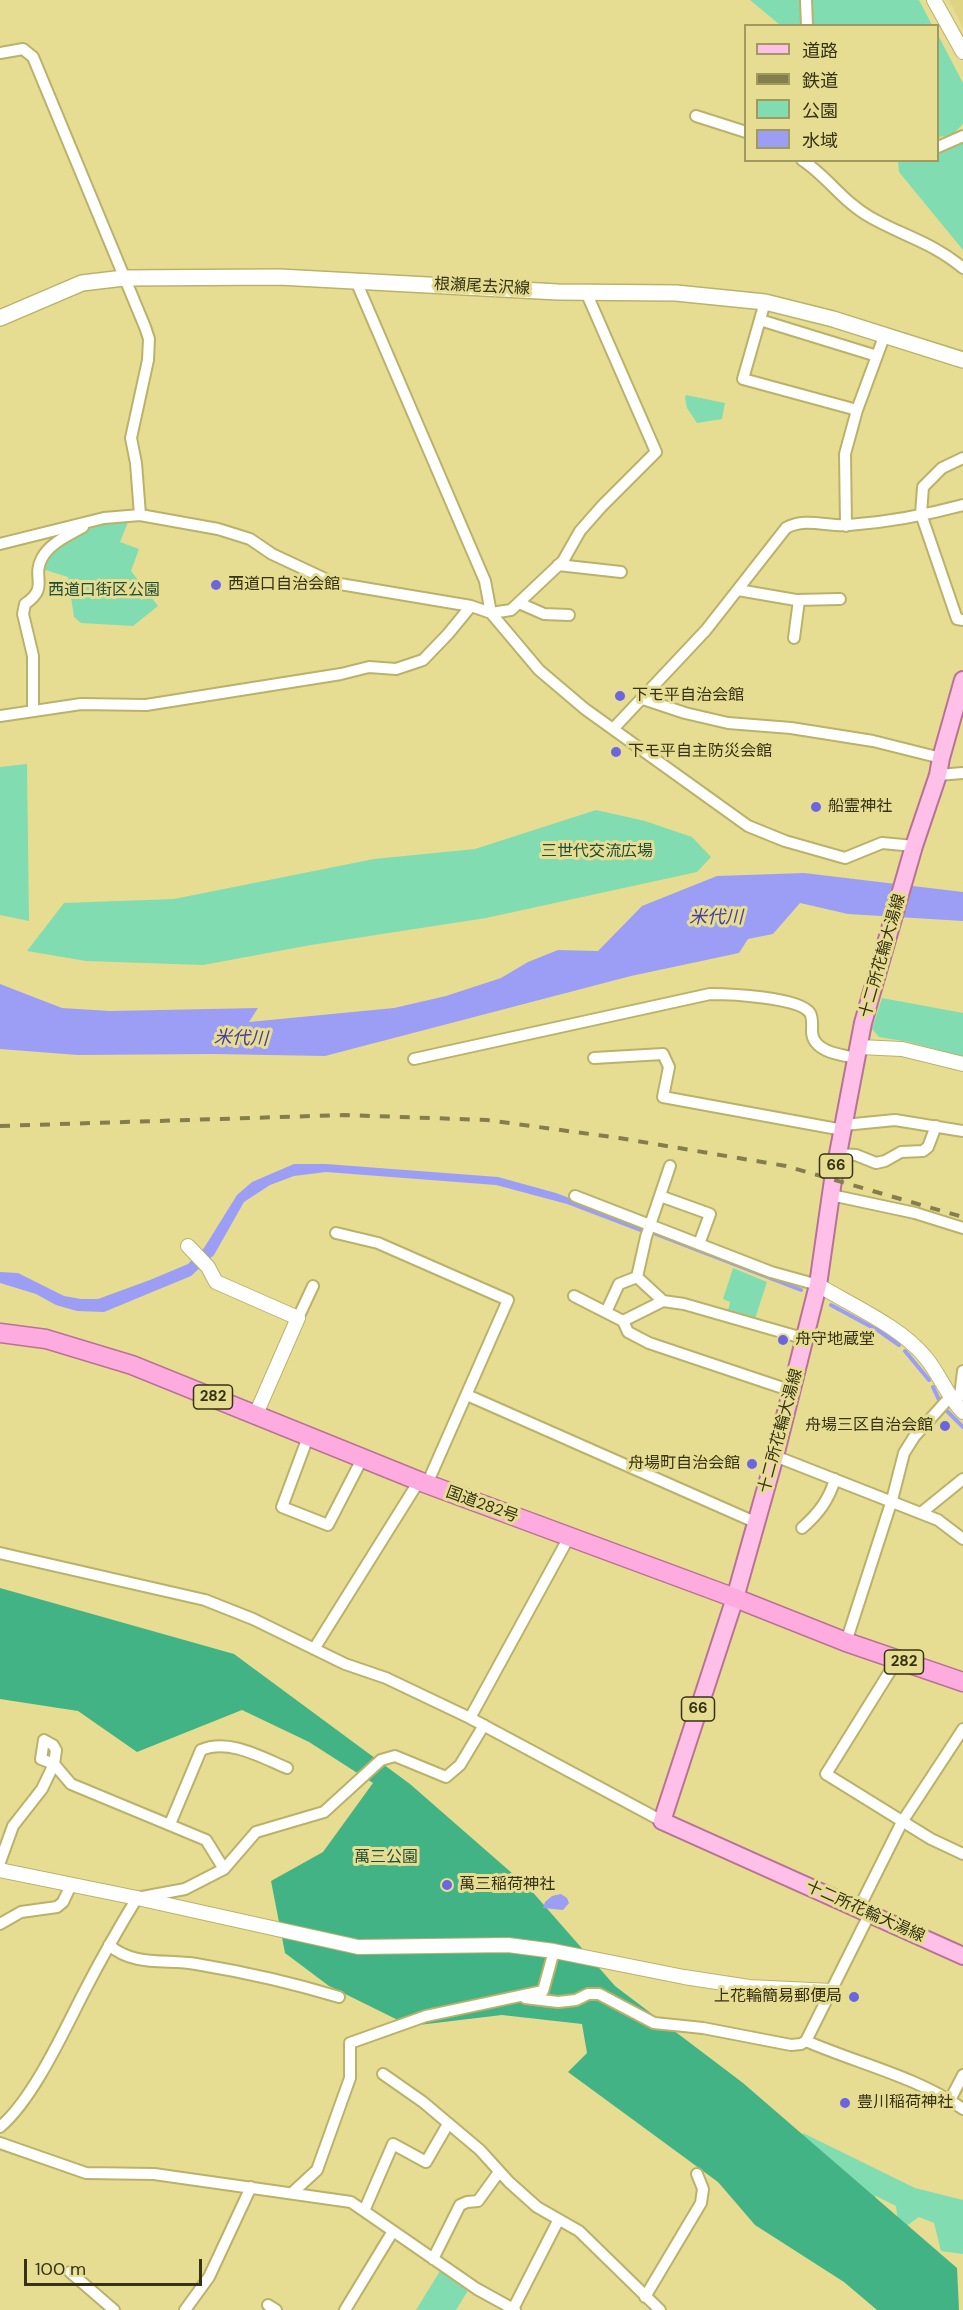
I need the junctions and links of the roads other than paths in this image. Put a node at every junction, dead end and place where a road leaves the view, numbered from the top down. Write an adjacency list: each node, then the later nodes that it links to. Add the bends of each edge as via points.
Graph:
1 (806, 0): 3 (street)
2 (934, 0): 4 (street)
3 (807, 24)
4 (963, 52)
5 (0, 53): 12 (street, via 23,49 33,57)
6 (696, 116): 7 (street)
7 (744, 131)
8 (963, 136): 9 (street)
9 (939, 147)
10 (804, 162): 11 (street, via 869,217 943,252)
11 (963, 268)
12 (124, 278): 13 (main road, 根瀬尾去沢線, via 279,277); 16 (main road, 根瀬尾去沢線, via 82,283); 25 (street, via 149,339 131,438)
13 (356, 281): 14 (main road, 根瀬尾去沢線); 36 (street, via 485,581)
14 (586, 292): 15 (main road, 根瀬尾去沢線, via 676,294); 29 (street, via 656,452 580,531)
15 (765, 302): 17 (street); 18 (main road, 根瀬尾去沢線)
16 (0, 318)
17 (760, 320): 19 (street); 21 (street, via 743,379)
18 (885, 334): 19 (street); 20 (main road, 根瀬尾去沢線)
19 (877, 356): 21 (street)
20 (963, 360)
21 (857, 410): 27 (street, via 845,454)
22 (963, 458): 24 (street, via 942,468 923,487)
23 (963, 505): 24 (street)
24 (921, 514): 27 (street); 38 (street, via 957,619)
25 (140, 515): 26 (street); 35 (street, via 218,528 250,539 288,563 334,583)
26 (94, 521): 28 (street); 42 (street, via 48,550 40,560 36,597 25,604 23,614 33,656)
27 (846, 526): 31 (street, via 797,522 786,528)
28 (0, 544)
29 (558, 565): 30 (street); 34 (street)
30 (621, 572)
31 (738, 590): 33 (street); 41 (street)
32 (840, 599): 33 (street)
33 (799, 600): 39 (street)
34 (519, 603): 36 (street, via 511,610); 37 (street, via 544,614)
35 (471, 606): 36 (street); 42 (street, via 423,660 396,669 369,667 146,705 81,704)
36 (491, 613): 44 (street, via 539,670)
37 (569, 615)
38 (963, 620)
39 (794, 638)
40 (963, 680): 45 (main road, 十二所花輪大湯線 / 66)
41 (643, 699): 44 (street); 45 (street, via 728,723 873,741)
42 (33, 711): 43 (street)
43 (0, 716)
44 (612, 729): 48 (street, via 748,826 785,842 845,858 882,843)
45 (941, 758): 47 (main road, 十二所花輪大湯線 / 66)
46 (963, 773): 47 (street)
47 (938, 775): 48 (main road, 十二所花輪大湯線 / 66)
48 (914, 846): 49 (main road, 十二所花輪大湯線 / 66)
49 (858, 1052): 51 (street, via 832,1053 817,1045 810,1014 801,1006 744,994 710,994); 52 (street, via 902,1049); 54 (main road, 十二所花輪大湯線 / 66)
50 (594, 1058): 54 (street, via 663,1054 669,1067 663,1097)
51 (414, 1059)
52 (963, 1064)
53 (936, 1126): 54 (street, via 895,1120); 55 (street); 56 (street, via 923,1151 901,1152 876,1163 856,1155)
54 (843, 1128): 56 (main road, 十二所花輪大湯線 / 66)
55 (963, 1131)
56 (838, 1154): 58 (main road, 十二所花輪大湯線 / 66)
57 (670, 1166): 60 (street)
58 (831, 1195): 62 (street); 67 (main road, 十二所花輪大湯線 / 66)
59 (575, 1196): 61 (street)
60 (660, 1196): 61 (street); 64 (street, via 710,1214)
61 (651, 1225): 64 (street); 66 (street)
62 (963, 1228)
63 (336, 1233): 78 (street, via 378,1243 508,1300)
64 (699, 1244): 67 (street, via 771,1272)
65 (191, 1249): 72 (street, via 216,1282)
66 (637, 1276): 70 (street); 71 (street, via 619,1284)
67 (818, 1285): 75 (main road, 十二所花輪大湯線 / 66); 79 (street, via 907,1338)
68 (313, 1286): 72 (street)
69 (574, 1296): 71 (street)
70 (663, 1301): 73 (street); 75 (street)
71 (606, 1312): 73 (street)
72 (298, 1318): 81 (street)
73 (623, 1321): 77 (street, via 628,1332 649,1343)
74 (0, 1333): 81 (highway, 国道282号 / 282, via 46,1339 132,1365)
75 (806, 1339): 77 (main road, 十二所花輪大湯線 / 66)
76 (963, 1371): 79 (street)
77 (792, 1391): 83 (main road, 十二所花輪大湯線 / 66)
78 (466, 1395): 87 (street); 90 (street)
79 (958, 1397): 80 (street); 88 (street, via 914,1437 904,1453)
80 (963, 1412)
81 (256, 1414): 82 (highway, 国道282号 / 282)
82 (309, 1437): 84 (highway, 国道282号 / 282); 84 (street, via 282,1507 328,1525)
83 (775, 1456): 85 (street); 90 (main road, 十二所花輪大湯線 / 66)
84 (362, 1459): 87 (highway, 国道282号 / 282)
85 (835, 1479): 88 (street); 91 (street, via 825,1504)
86 (963, 1479): 89 (street)
87 (423, 1483): 92 (highway, 国道282号 / 282); 97 (street)
88 (892, 1500): 89 (street); 96 (street)
89 (921, 1513): 93 (street)
90 (757, 1523): 95 (main road, 十二所花輪大湯線 / 66)
91 (802, 1528)
92 (569, 1537): 95 (highway, 国道282号 / 282); 100 (street)
93 (963, 1539)
94 (0, 1553): 97 (street, via 205,1600)
95 (735, 1598): 96 (highway, 国道282号 / 282); 104 (main road, 十二所花輪大湯線 / 66)
96 (846, 1642): 98 (highway, 国道282号 / 282)
97 (314, 1649): 100 (street)
98 (897, 1660): 99 (highway, 国道282号 / 282); 105 (street, via 826,1774)
99 (963, 1682)
100 (470, 1718): 101 (street)
101 (484, 1725): 104 (street); 109 (street, via 460,1765 446,1777 395,1756 381,1760 324,1812 256,1832)
102 (963, 1729): 105 (street)
103 (287, 1768): 106 (street, via 251,1752 212,1745 201,1750)
104 (662, 1821): 113 (main road, 十二所花輪大湯線)
105 (902, 1822): 107 (street); 113 (street)
106 (170, 1824): 108 (street, via 71,1784 54,1764 42,1789 13,1826); 109 (street, via 206,1840)
107 (963, 1854)
108 (0, 1863)
109 (224, 1869): 112 (street, via 184,1889)
110 (0, 1870): 111 (street)
111 (71, 1885): 112 (street); 114 (street, via 57,1907 21,1912)
112 (137, 1898): 115 (street); 117 (street, via 358,1947 508,1945)
113 (864, 1911): 116 (main road, 十二所花輪大湯線); 118 (street)
114 (0, 1924)
115 (109, 1945): 120 (street, via 117,1953 133,1958 194,1964); 127 (street, via 40,2073 11,2118)
116 (961, 1950)
117 (554, 1951): 118 (street, via 749,1987); 119 (street, via 543,1991)
118 (832, 1990): 121 (street)
119 (514, 1996): 121 (street, via 558,2002 599,1994 654,2023 791,2045); 132 (street, via 426,2016 350,2043 350,2078 317,2170)
120 (339, 1997)
121 (806, 2041): 124 (street, via 874,2065)
122 (383, 2074): 126 (street)
123 (963, 2075): 124 (street)
124 (950, 2100): 125 (street)
125 (963, 2109)
126 (448, 2124): 129 (street); 133 (street, via 426,2162 393,2144)
127 (0, 2127)
128 (0, 2143): 131 (street, via 87,2173 154,2174)
129 (500, 2172): 134 (street); 136 (street, via 478,2201 460,2205)
130 (697, 2174): 138 (street, via 703,2189 701,2203)
131 (251, 2187): 132 (street); 141 (street, via 209,2277)
132 (292, 2193): 133 (street, via 351,2202)
133 (364, 2211): 135 (street)
134 (558, 2221): 138 (street, via 579,2231); 139 (street)
135 (393, 2231): 136 (street); 142 (street)
136 (433, 2259): 139 (street)
137 (70, 2272): 140 (street)
138 (645, 2297): 143 (street)
139 (514, 2309)
140 (114, 2310)
141 (185, 2310)
142 (345, 2310)
143 (660, 2310)

